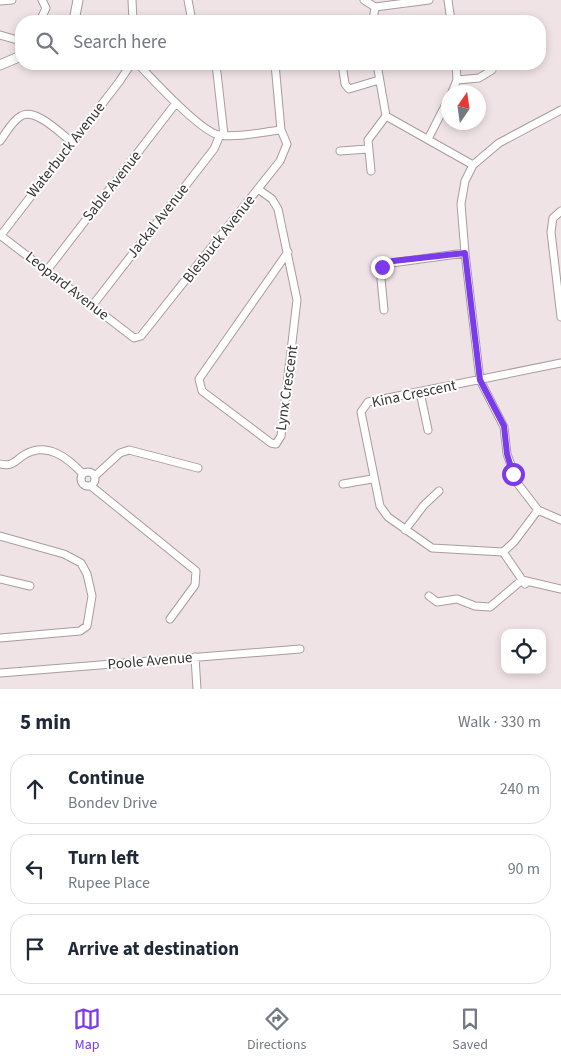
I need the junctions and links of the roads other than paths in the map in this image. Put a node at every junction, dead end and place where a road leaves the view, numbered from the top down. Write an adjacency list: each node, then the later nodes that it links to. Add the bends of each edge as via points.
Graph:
1 (12, 0): 9 (street)
2 (42, 0): 12 (street, via 46,8)
3 (78, 0): 13 (street)
4 (132, 0): 14 (street)
5 (188, 0): 15 (street)
6 (364, 0): 11 (street)
7 (429, 0): 10 (street)
8 (448, 0): 17 (street)
9 (0, 1)
10 (410, 2): 11 (street)
11 (374, 7): 16 (street)
12 (43, 15)
13 (75, 15)
14 (133, 15)
15 (191, 15)
16 (373, 15)
17 (450, 15)
18 (0, 35): 19 (street)
19 (15, 39)
20 (15, 59): 21 (street)
21 (0, 65)
22 (127, 70): 41 (street, Waterbuck Avenue)
23 (144, 70): 33 (street)
24 (217, 70): 38 (street)
25 (276, 70): 37 (street, Blesbuck Avenue)
26 (343, 70): 30 (street, via 348,89)
27 (378, 70): 30 (street)
28 (457, 70): 31 (street)
29 (492, 70): 31 (street, via 479,78)
30 (379, 80): 36 (street)
31 (458, 80): 32 (street)
32 (456, 85)
33 (176, 103): 38 (street, via 203,127); 51 (street, Sable Avenue)
34 (561, 110): 44 (street, via 499,142)
35 (441, 114): 39 (street)
36 (386, 116): 39 (street); 42 (street, via 369,137)
37 (281, 130): 38 (street); 46 (street, Blesbuck Avenue, via 287,140 284,154)
38 (222, 135): 53 (street, Jackal Avenue)
39 (428, 139): 44 (street)
40 (0, 141): 41 (street, via 18,117 30,114)
41 (72, 142): 48 (street, Waterbuck Avenue)
42 (368, 149): 43 (street); 45 (street)
43 (340, 152)
44 (474, 165): 50 (street, via 462,197)
45 (371, 171)
46 (258, 189): 49 (street, Lynx Crescent, via 277,205); 56 (street, Blesbuck Avenue, via 144,334)
47 (561, 211): 52 (street, via 552,224)
48 (0, 235): 51 (street, Leopard Avenue)
49 (288, 252): 49 (street, Lynx Crescent, via 199,380 200,388 208,396 276,444 281,436 297,310)
50 (465, 253): 54 (street, via 384,264 381,279); 58 (street)
51 (48, 269): 53 (street, Leopard Avenue)
52 (559, 277): 55 (street)
53 (92, 306): 56 (street, Leopard Avenue)
54 (384, 310)
55 (561, 317)
56 (134, 338)
57 (561, 363): 58 (street, Kina Crescent)
58 (480, 380): 59 (street, Kina Crescent); 69 (street, via 504,426 513,474)
59 (420, 392): 60 (street); 65 (street, Kina Crescent, via 368,402 362,408)
60 (428, 430)
61 (0, 464): 63 (street, via 10,465 31,451 50,450 69,460)
62 (198, 468): 64 (street, via 129,450 120,453)
63 (83, 474): 64 (street, via 90,472); 67 (street, via 82,483)
64 (94, 476): 67 (street)
65 (372, 479): 66 (street); 71 (street, Kina Crescent, via 383,512)
66 (343, 484)
67 (91, 486): 79 (street, via 196,571 195,585)
68 (439, 491): 71 (street)
69 (538, 510): 70 (street); 73 (street)
70 (561, 520)
71 (406, 530): 73 (street, Kina Crescent, via 432,548)
72 (0, 536): 80 (street, via 76,560 87,574 92,601 87,626 80,631)
73 (503, 552): 75 (street)
74 (0, 579): 76 (street)
75 (523, 582): 77 (street); 78 (street, via 490,607 481,608 458,599 437,602)
76 (30, 586)
77 (561, 589)
78 (429, 596)
79 (170, 619)
80 (0, 638)
81 (300, 649): 82 (street, Poole Avenue)
82 (195, 657): 83 (street, Poole Avenue); 84 (street)
83 (0, 673)
84 (197, 689)

